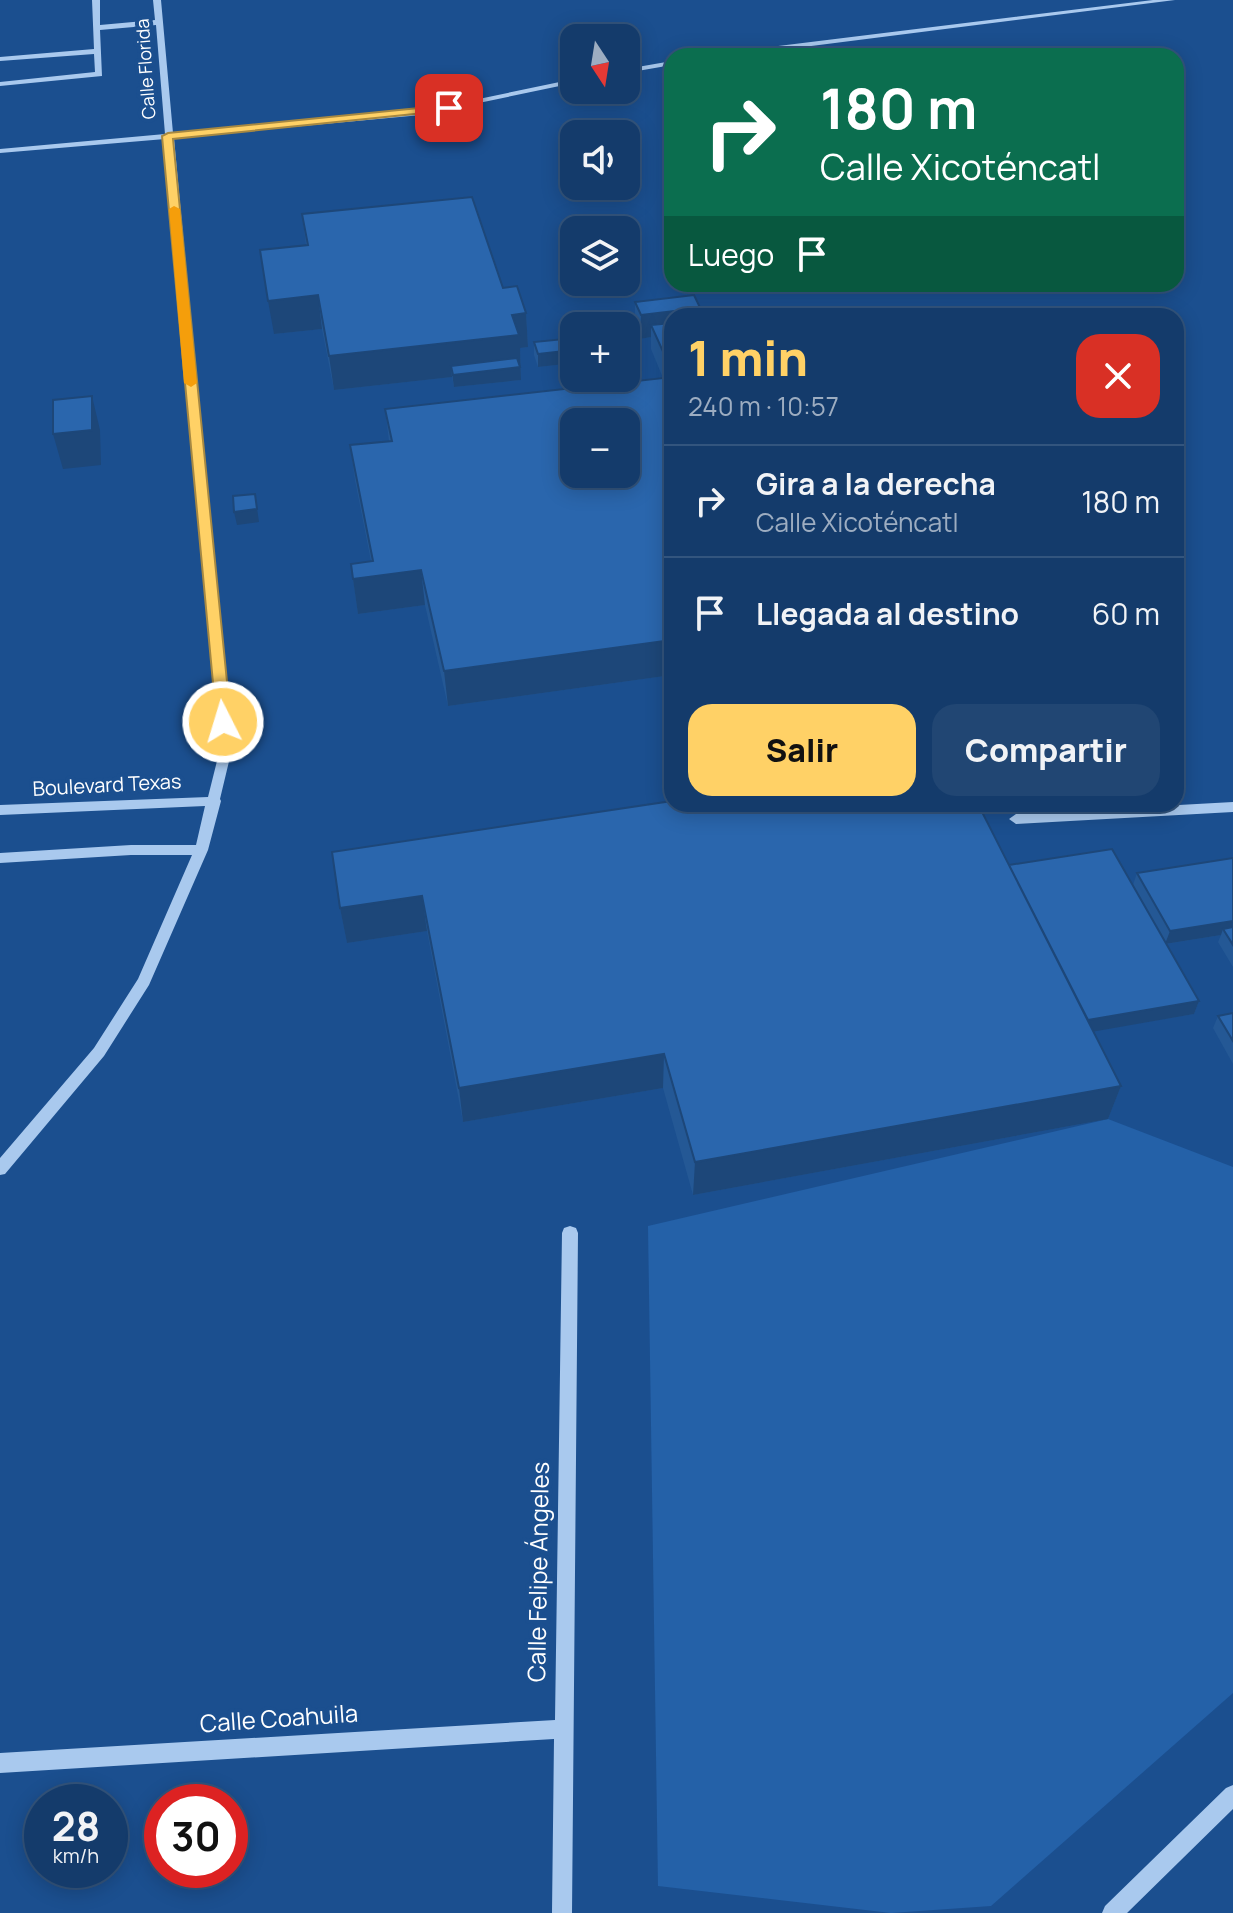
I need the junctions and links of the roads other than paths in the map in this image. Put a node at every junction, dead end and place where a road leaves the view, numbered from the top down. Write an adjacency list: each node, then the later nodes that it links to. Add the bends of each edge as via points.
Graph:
1 (96, 0): 5 (street)
2 (157, 0): 4 (street, Calle Florida)
3 (1171, 0): 6 (street)
4 (159, 22): 5 (street); 13 (street, Calle Florida)
5 (96, 28): 7 (street)
6 (779, 48)
7 (97, 51): 8 (street); 11 (street, via 99,74)
8 (0, 59)
9 (664, 64): 10 (street)
10 (640, 69)
11 (0, 84)
12 (560, 84): 13 (street, via 421,113)
13 (168, 136): 14 (street); 15 (street, Calle Florida, via 225,753)
14 (0, 151)
15 (215, 801): 17 (street, Boulevard Texas); 21 (street, Calle Florida)
16 (1233, 807): 18 (street)
17 (0, 810)
18 (1184, 810)
19 (1143, 812): 20 (street)
20 (1016, 819)
21 (201, 850): 22 (street); 23 (street, Calle Florida, via 137,992 99,1052)
22 (0, 858)
23 (0, 1169)
24 (570, 1233): 25 (street, Calle Felipe Ángeles)
25 (562, 1729): 26 (street, Calle Coahuila); 28 (street, Calle Felipe Ángeles)
26 (0, 1763)
27 (1233, 1795): 29 (street)
28 (562, 1913)
29 (1112, 1913)

